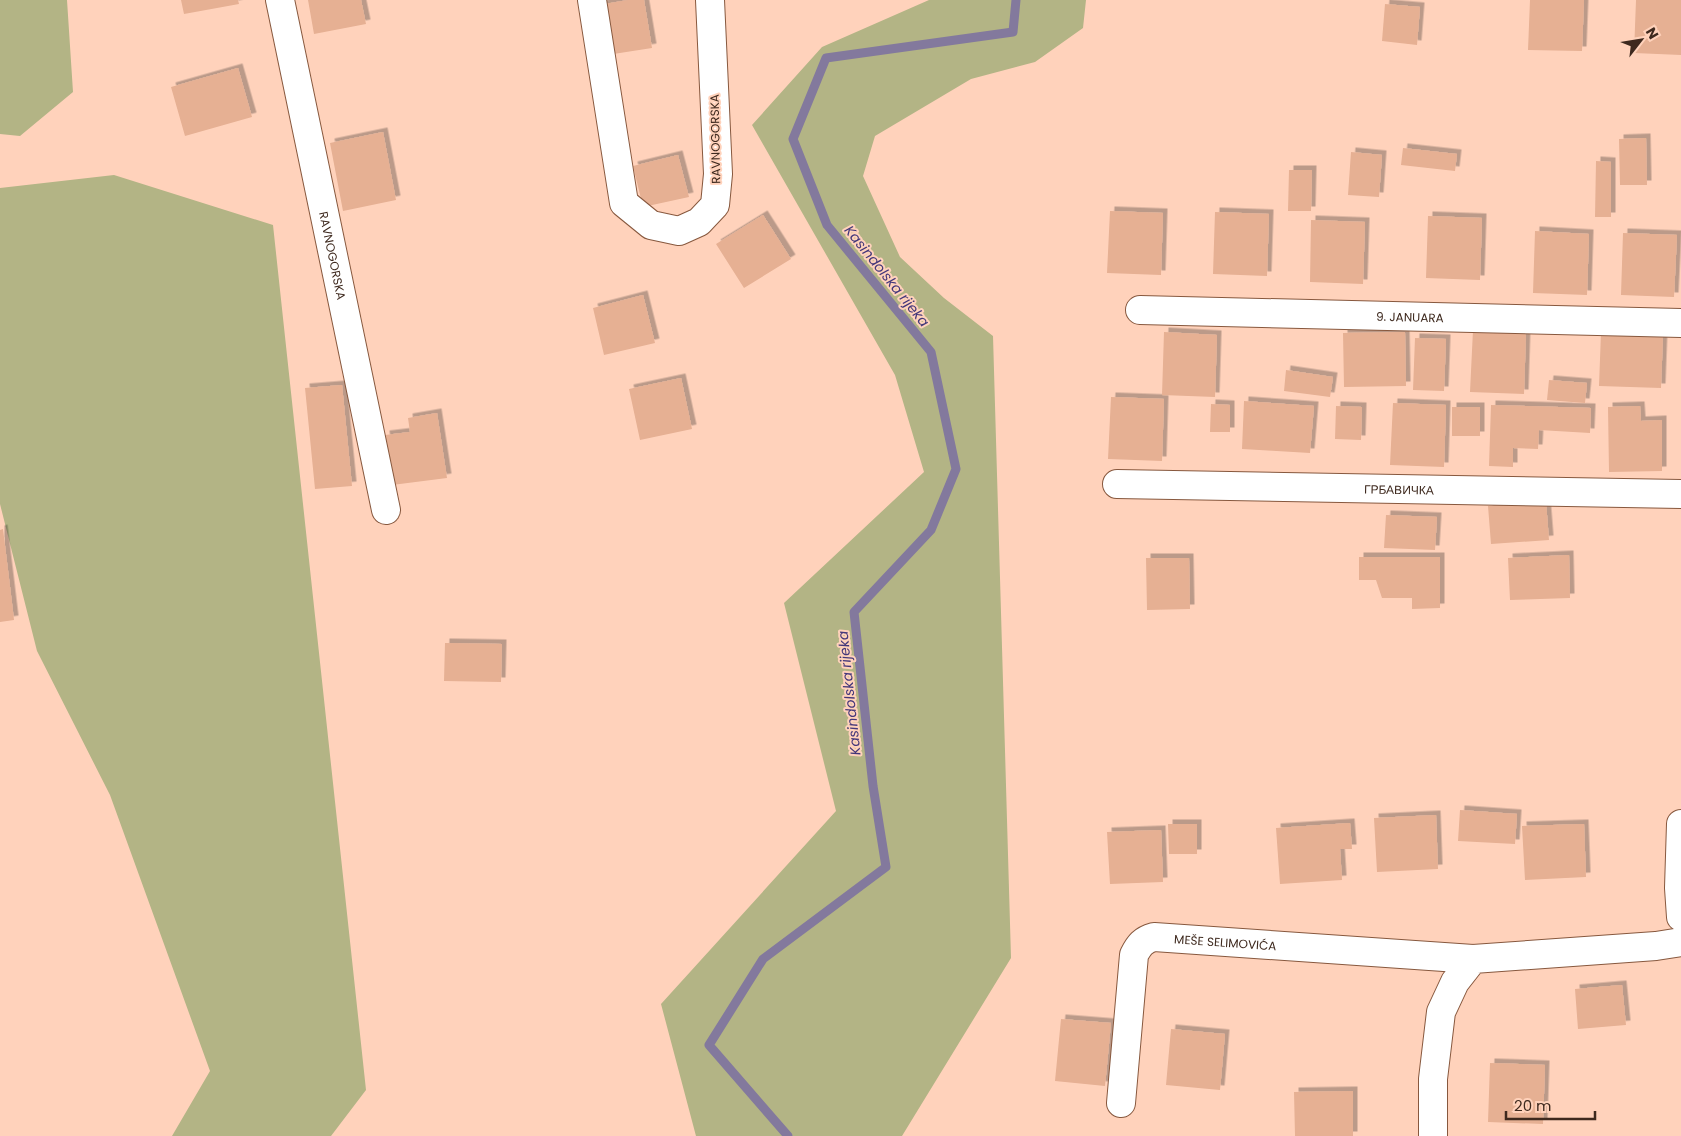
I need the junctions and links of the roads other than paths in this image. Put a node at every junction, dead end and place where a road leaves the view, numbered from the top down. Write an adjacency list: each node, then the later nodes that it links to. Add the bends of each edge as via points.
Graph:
1 (280, 0): 8 (street, RAVNOGORSKA)
2 (592, 0): 3 (street, RAVNOGORSKA, via 624,203 651,225 680,231 700,222 715,205 718,174)
3 (710, 0)
4 (1140, 310): 5 (street, 9. JANUARA)
5 (1681, 323)
6 (1117, 484): 7 (street, ГРБАВИЧКА)
7 (1681, 494)
8 (386, 510)
9 (1681, 824): 10 (street)
10 (1681, 917)
11 (1681, 942): 12 (street, MEŠE SELIMOVIĆA)
12 (1473, 959): 13 (street, MEŠE SELIMOVIĆA, via 1147,939 1134,955); 14 (street, via 1455,982 1441,1012 1433,1079)
13 (1121, 1103)
14 (1433, 1136)

